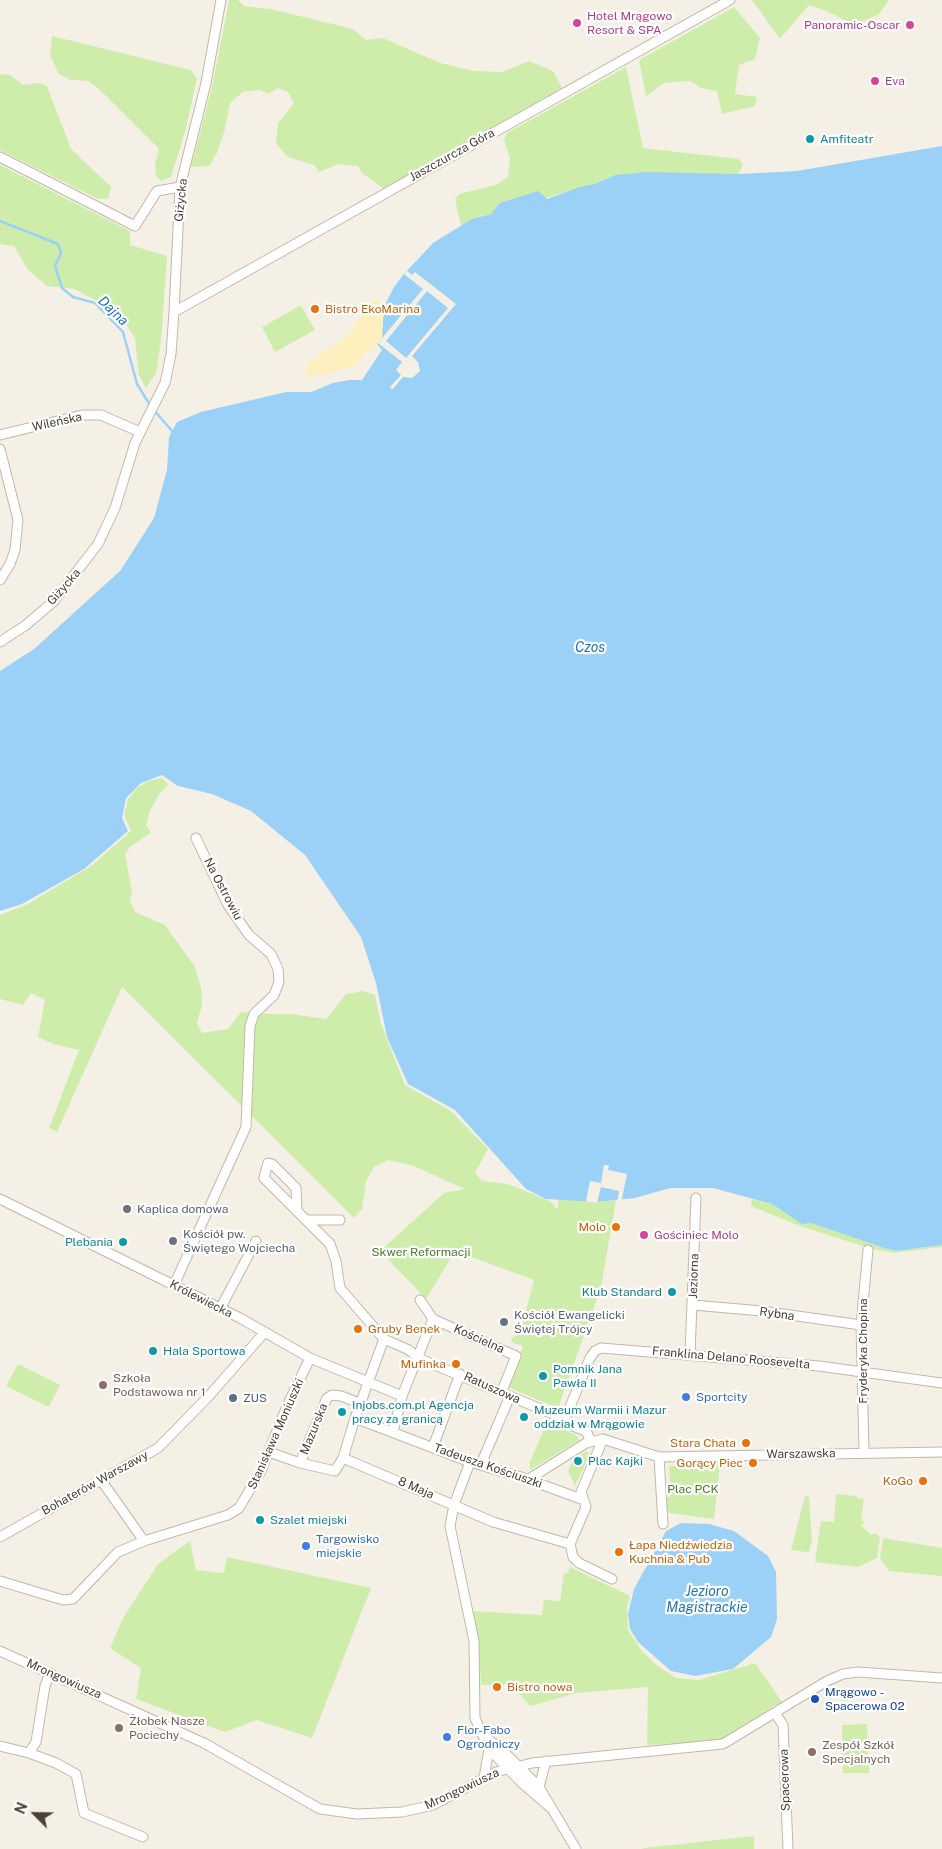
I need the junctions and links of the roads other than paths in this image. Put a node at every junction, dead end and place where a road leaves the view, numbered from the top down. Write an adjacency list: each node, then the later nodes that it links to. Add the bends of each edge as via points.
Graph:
1 (221, 0): 4 (street, Giżycka, via 206,83)
2 (730, 0): 5 (street, Jaszczurcza Góra)
3 (0, 157): 4 (street, via 136,226 157,191)
4 (180, 186): 5 (street, Giżycka)
5 (174, 312): 6 (street, Giżycka, via 165,383)
6 (140, 432): 7 (street, Wileńska, via 101,415 82,415); 10 (street, Giżycka, via 115,508 89,557 54,601)
7 (0, 435)
8 (0, 449): 9 (street, via 18,520 18,534 10,564)
9 (0, 580)
10 (0, 642)
11 (196, 838): 19 (street, Na Ostrowiu, via 228,905 249,935 272,954 278,969 278,982 274,995 254,1014 250,1026 246,1127)
12 (696, 1198): 21 (street, Jeziorna)
13 (0, 1199): 19 (street, Królewiecka)
14 (297, 1211): 14 (street, via 264,1178 268,1163 296,1188); 15 (street)
15 (306, 1220): 16 (street); 26 (street, via 330,1244 340,1288)
16 (340, 1220)
17 (256, 1241): 22 (street)
18 (868, 1250): 24 (street, Fryderyka Chopina)
19 (174, 1285): 22 (street, Królewiecka)
20 (420, 1300): 23 (street)
21 (693, 1305): 24 (street, Rybna, via 762,1311); 27 (street, Jeziorna)
22 (220, 1308): 25 (street, Królewiecka)
23 (433, 1319): 29 (street); 34 (street, Kościelna, via 516,1356)
24 (861, 1326): 30 (street, Fryderyka Chopina)
25 (264, 1333): 28 (street, Królewiecka); 53 (street, Bohaterów Warszawy, via 173,1434 140,1460)
26 (384, 1339): 29 (street, Ratuszowa); 32 (street)
27 (690, 1354): 30 (street, Franklina Delano Roosevelta); 39 (street, Franklina Delano Roosevelta, via 613,1348 595,1350)
28 (310, 1358): 32 (street, Królewiecka); 45 (street, Stanisława Moniuszki)
29 (418, 1358): 31 (street, Ratuszowa); 35 (street)
30 (862, 1372): 33 (street, Franklina Delano Roosevelta); 46 (street, Fryderyka Chopina)
31 (460, 1374): 34 (street, Ratuszowa); 44 (street)
32 (368, 1382): 35 (street, Królewiecka); 37 (street)
33 (942, 1383)
34 (502, 1392): 36 (street, Ratuszowa)
35 (402, 1396): 41 (street)
36 (510, 1396): 39 (street, Ratuszowa); 52 (street)
37 (359, 1403): 38 (street); 51 (street, Mazurska, via 340,1396 326,1398)
38 (354, 1418): 41 (street, Tadeusza Kościuszki); 49 (street)
39 (565, 1419)
40 (573, 1426): 43 (street, via 586,1431)
41 (389, 1431): 44 (street, Tadeusza Kościuszki)
42 (603, 1439): 43 (street); 48 (street); 55 (street, via 581,1492)
43 (591, 1441): 54 (street)
44 (433, 1447): 50 (street, Tadeusza Kościuszki)
45 (269, 1452): 51 (street); 59 (street, Stanisława Moniuszki, via 239,1508 228,1515)
46 (864, 1452): 47 (street, Warszawska); 48 (street, Warszawska)
47 (942, 1452)
48 (659, 1457): 57 (street)
49 (343, 1458): 51 (street, via 335,1471); 56 (street, 8 Maja)
50 (470, 1462): 52 (street, Tadeusza Kościuszki); 56 (street)
51 (300, 1464)
52 (481, 1464): 54 (street, Tadeusza Kościuszki)
53 (101, 1480): 58 (street, Bohaterów Warszawy); 59 (street)
54 (529, 1480): 55 (street, Tadeusza Kościuszki)
55 (584, 1500): 60 (street, via 586,1507)
56 (454, 1505): 60 (street, 8 Maja, via 527,1533); 67 (street, via 450,1526 474,1641 475,1718)
57 (663, 1524)
58 (0, 1537)
59 (144, 1541): 62 (street, Stanisława Moniuszki, via 118,1552 73,1599 63,1600)
60 (570, 1544): 61 (street, via 573,1557 579,1563)
61 (612, 1579)
62 (0, 1580)
63 (0, 1650): 64 (street, Mrongowiusza)
64 (50, 1673): 70 (street, via 36,1742); 73 (street, Mrongowiusza, via 204,1743 328,1812 357,1814 418,1809 433,1805)
65 (942, 1678): 66 (street, Mrongowiusza, via 848,1673 827,1681)
66 (775, 1713): 71 (street, Mrongowiusza, via 723,1744); 78 (street, Spacerowa, via 783,1725)
67 (482, 1734): 69 (street); 72 (street)
68 (0, 1746): 70 (street)
69 (489, 1749): 72 (street); 73 (street)
70 (29, 1753): 76 (street, via 76,1774 84,1814)
71 (546, 1761): 72 (street, Mrongowiusza); 74 (street)
72 (514, 1767): 73 (street, Mrongowiusza); 74 (street); 75 (street)
73 (484, 1778)
74 (539, 1787): 75 (street)
75 (551, 1808): 77 (street)
76 (143, 1837)
77 (576, 1849)
78 (788, 1849)

